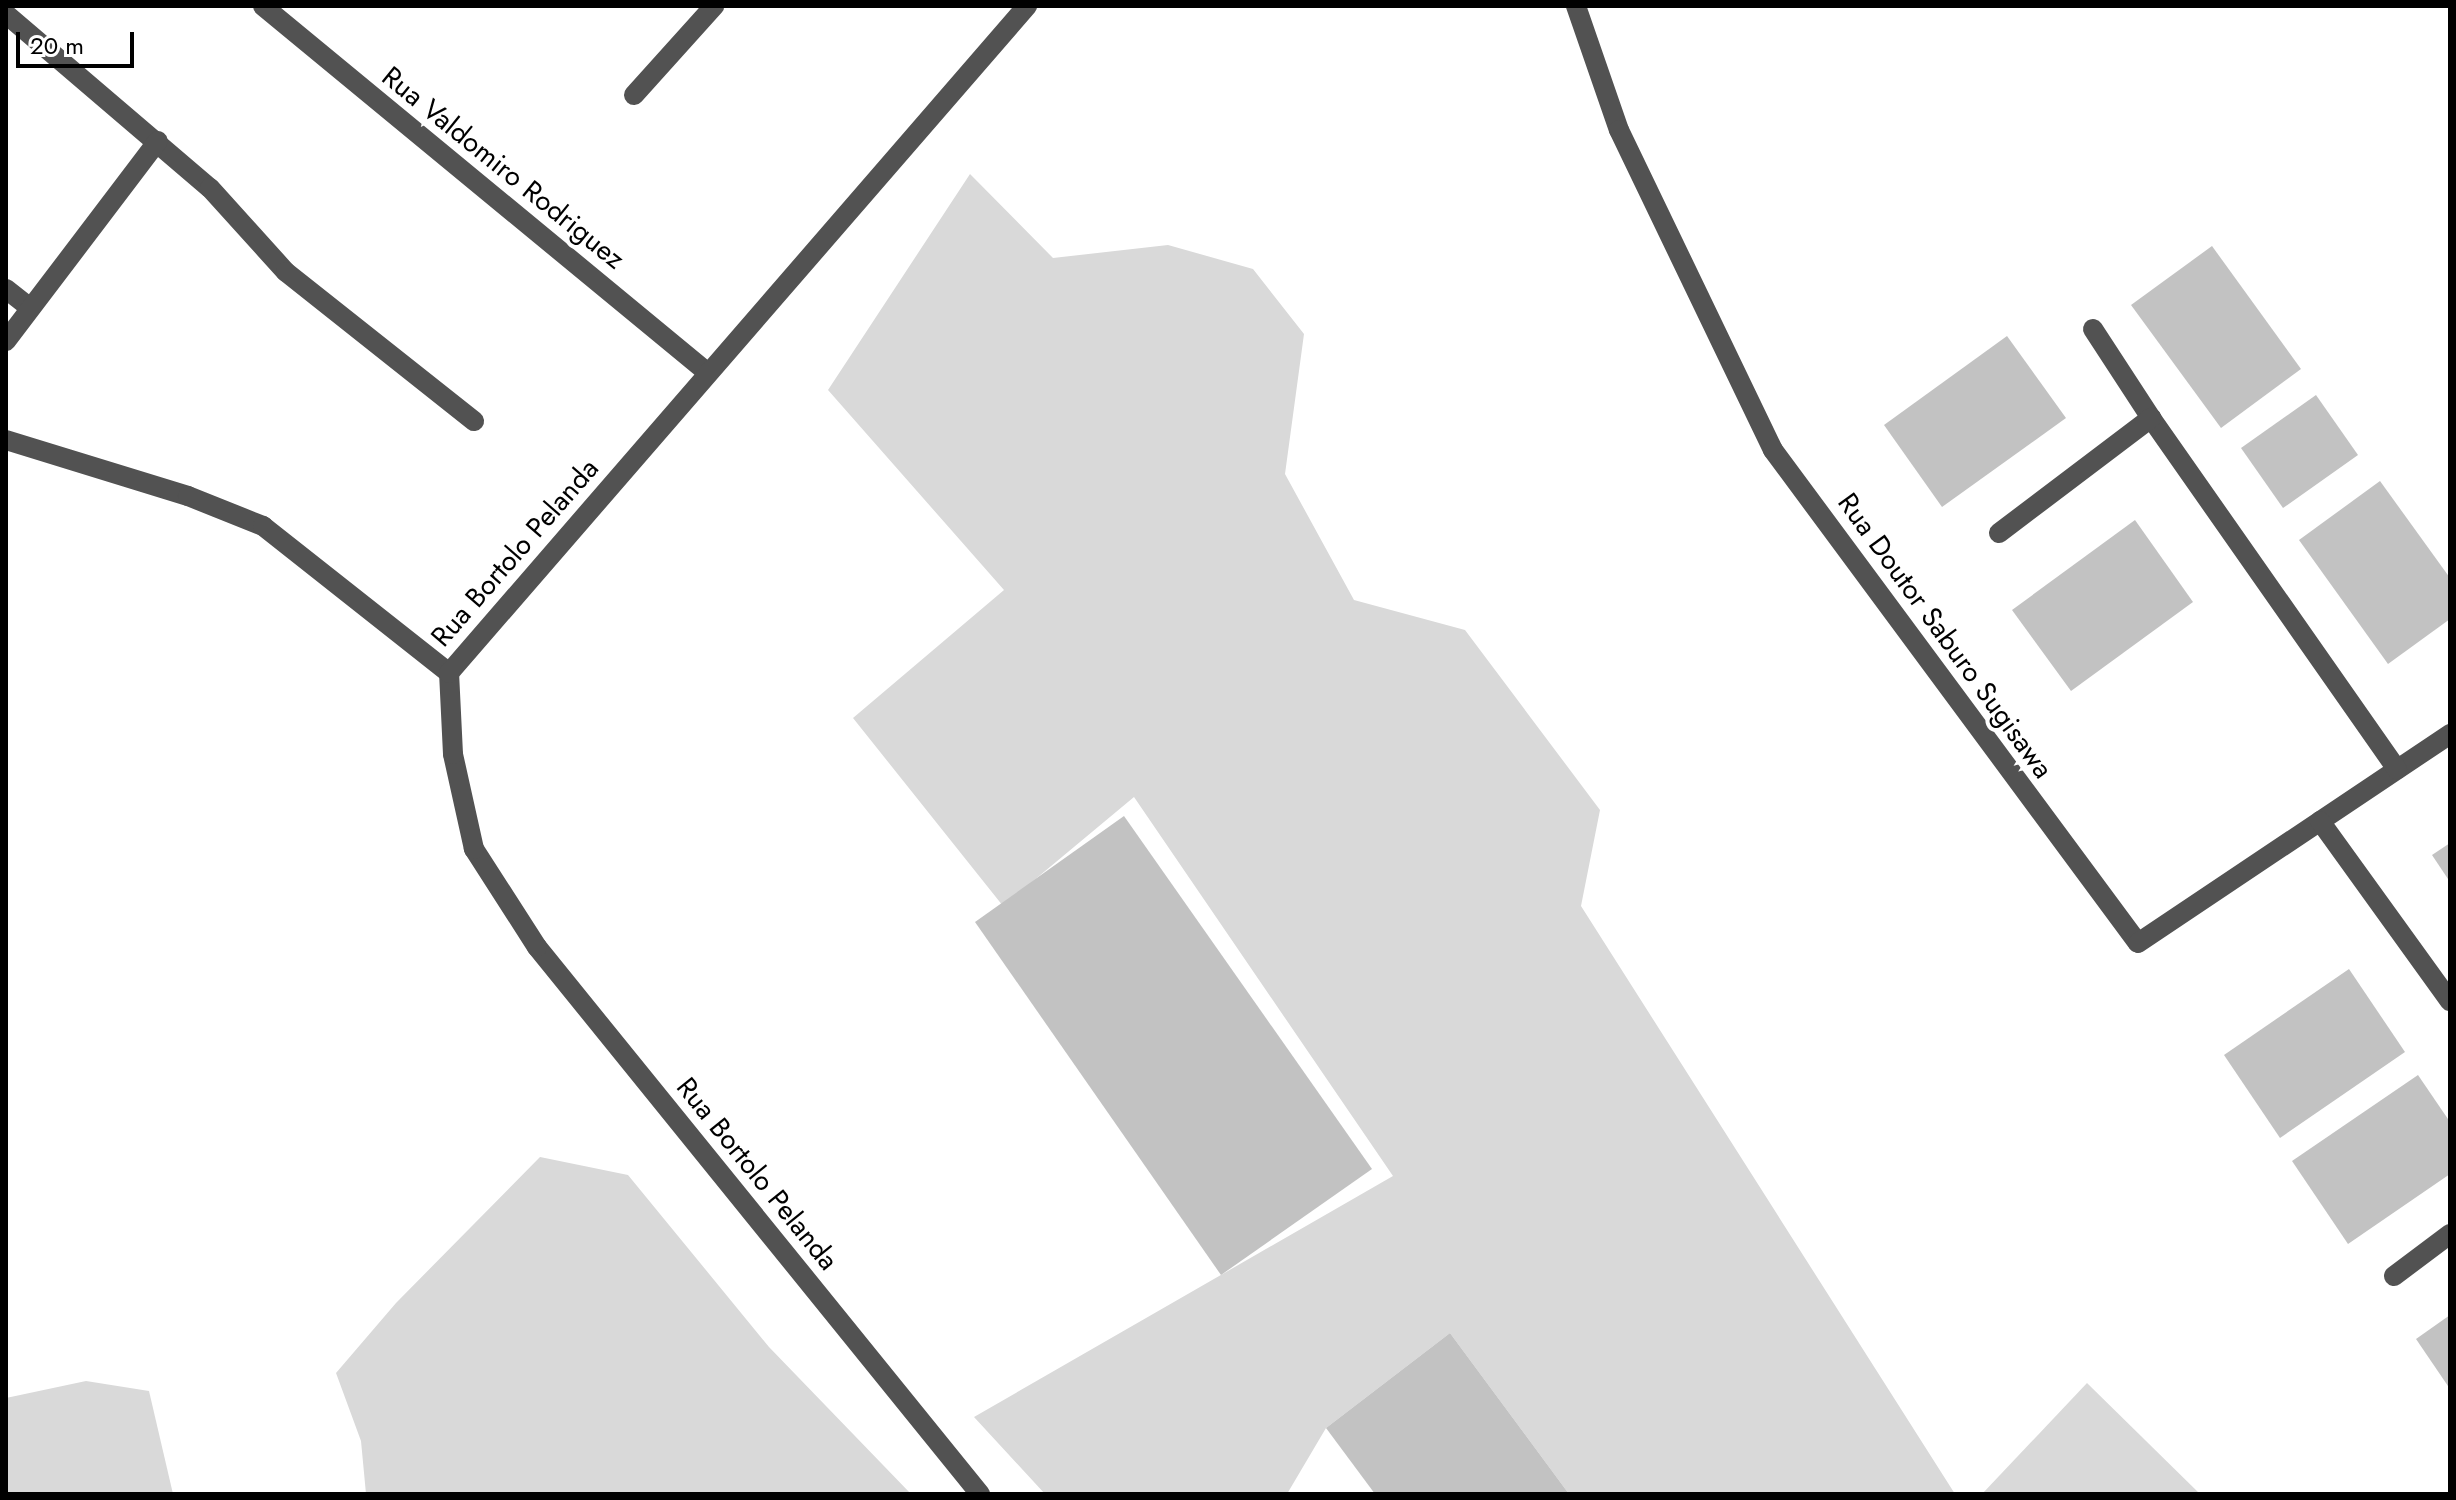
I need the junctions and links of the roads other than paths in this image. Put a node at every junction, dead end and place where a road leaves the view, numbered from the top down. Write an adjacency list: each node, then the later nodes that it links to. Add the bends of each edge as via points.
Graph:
1 (263, 6): 12 (street, Rua Valdomiro Rodriguez)
2 (714, 6): 6 (street)
3 (1027, 6): 12 (street, Rua Bortolo Pelanda)
4 (1576, 6): 20 (street, Rua Doutor Saburo Sugisawa, via 1619,130 1773,450 2138,943)
5 (6, 14): 7 (street)
6 (634, 95)
7 (158, 141): 9 (street); 14 (street, via 210,188 286,272)
8 (6, 289): 9 (street)
9 (29, 307): 11 (street)
10 (2093, 329): 13 (street)
11 (6, 341)
12 (708, 373): 17 (street, Rua Bortolo Pelanda)
13 (2151, 418): 16 (street); 19 (street)
14 (474, 421)
15 (6, 440): 17 (street, via 188,496 263,526)
16 (1999, 533)
17 (449, 673): 24 (street, Rua Bortolo Pelanda, via 453,754 474,849 537,947)
18 (2450, 734): 19 (street, Rua Doutor Saburo Sugisawa)
19 (2397, 769): 20 (street, Rua Doutor Saburo Sugisawa)
20 (2320, 821): 21 (street)
21 (2450, 1001)
22 (2450, 1234): 23 (street)
23 (2394, 1276)
24 (980, 1494)

